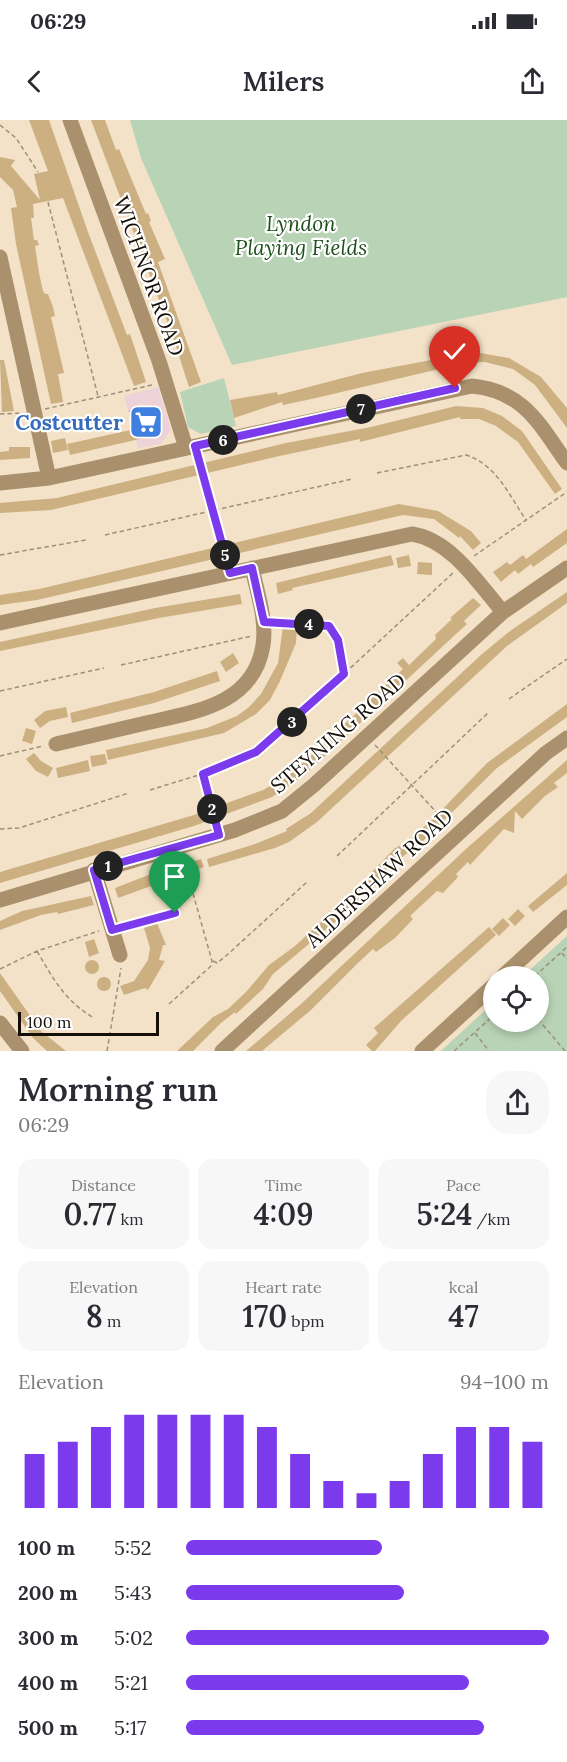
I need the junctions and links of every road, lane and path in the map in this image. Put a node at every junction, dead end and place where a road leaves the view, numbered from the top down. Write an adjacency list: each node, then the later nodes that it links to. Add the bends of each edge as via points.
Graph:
1 (70, 120): 6 (street, WICHNOR ROAD)
2 (0, 125): 3 (path, via 16,138)
3 (38, 172)
4 (48, 202): 7 (path)
5 (0, 257): 8 (street)
6 (165, 382): 7 (path); 10 (street, WICHNOR ROAD)
7 (98, 396): 8 (path)
8 (34, 412): 9 (path); 13 (street)
9 (0, 414)
10 (191, 447): 11 (street, via 472,386 509,395 523,405); 13 (street); 17 (path)
11 (567, 463)
12 (377, 473): 18 (path, via 466,455 476,458 486,463)
13 (49, 478): 15 (street)
14 (352, 479): 17 (path)
15 (0, 483)
16 (567, 492): 18 (path)
17 (213, 510): 19 (path); 25 (path)
18 (526, 520): 22 (path)
19 (105, 535)
20 (86, 540): 21 (path)
21 (0, 555)
22 (462, 565): 23 (street, via 436,541 412,534); 26 (street); 32 (path)
23 (252, 568): 25 (street); 28 (street)
24 (567, 568): 26 (street, STEYNING ROAD)
25 (230, 573): 27 (street)
26 (504, 612): 36 (street, STEYNING ROAD)
27 (0, 623)
28 (263, 628): 30 (path); 32 (path, via 329,626 338,640); 38 (street, via 260,658 254,672 240,690 222,703)
29 (567, 659): 34 (path)
30 (121, 665)
31 (104, 668): 33 (path)
32 (344, 674): 40 (path, via 256,752)
33 (0, 691)
34 (508, 699)
35 (489, 712): 41 (path)
36 (368, 737): 41 (path); 45 (street, STEYNING ROAD, via 282,811)
37 (567, 738): 46 (street, ALDERSHAW ROAD)
38 (56, 744): 39 (path)
39 (0, 756)
40 (203, 774): 42 (path); 45 (path)
41 (412, 786): 46 (path); 48 (path)
42 (150, 790)
43 (129, 793): 44 (path, via 19,828)
44 (0, 830)
45 (219, 835): 47 (street, STEYNING ROAD)
46 (457, 835): 73 (street, ALDERSHAW ROAD)
47 (180, 846): 49 (street, STEYNING ROAD); 60 (path)
48 (337, 856)
49 (94, 870): 51 (street, STEYNING ROAD); 54 (street)
50 (308, 882): 60 (path, via 227,956 217,963)
51 (0, 900)
52 (175, 913): 54 (path)
53 (567, 917): 61 (street)
54 (112, 928): 56 (path); 58 (street)
55 (567, 947): 57 (path)
56 (37, 951): 63 (path); 66 (path, via 58,987 73,1004)
57 (561, 952): 59 (path); 62 (path)
58 (120, 955): 72 (path)
59 (567, 959)
60 (212, 961): 65 (path)
61 (513, 966)
62 (546, 966)
63 (0, 969)
64 (483, 995): 74 (street)
65 (169, 1004)
66 (94, 1018)
67 (0, 1023): 71 (street)
68 (483, 1025): 70 (path)
69 (549, 1032): 77 (path)
70 (474, 1033): 75 (path); 76 (path)
71 (22, 1051)
72 (107, 1051)
73 (222, 1051)
74 (422, 1051)
75 (454, 1051)
76 (489, 1051)
77 (565, 1051)

